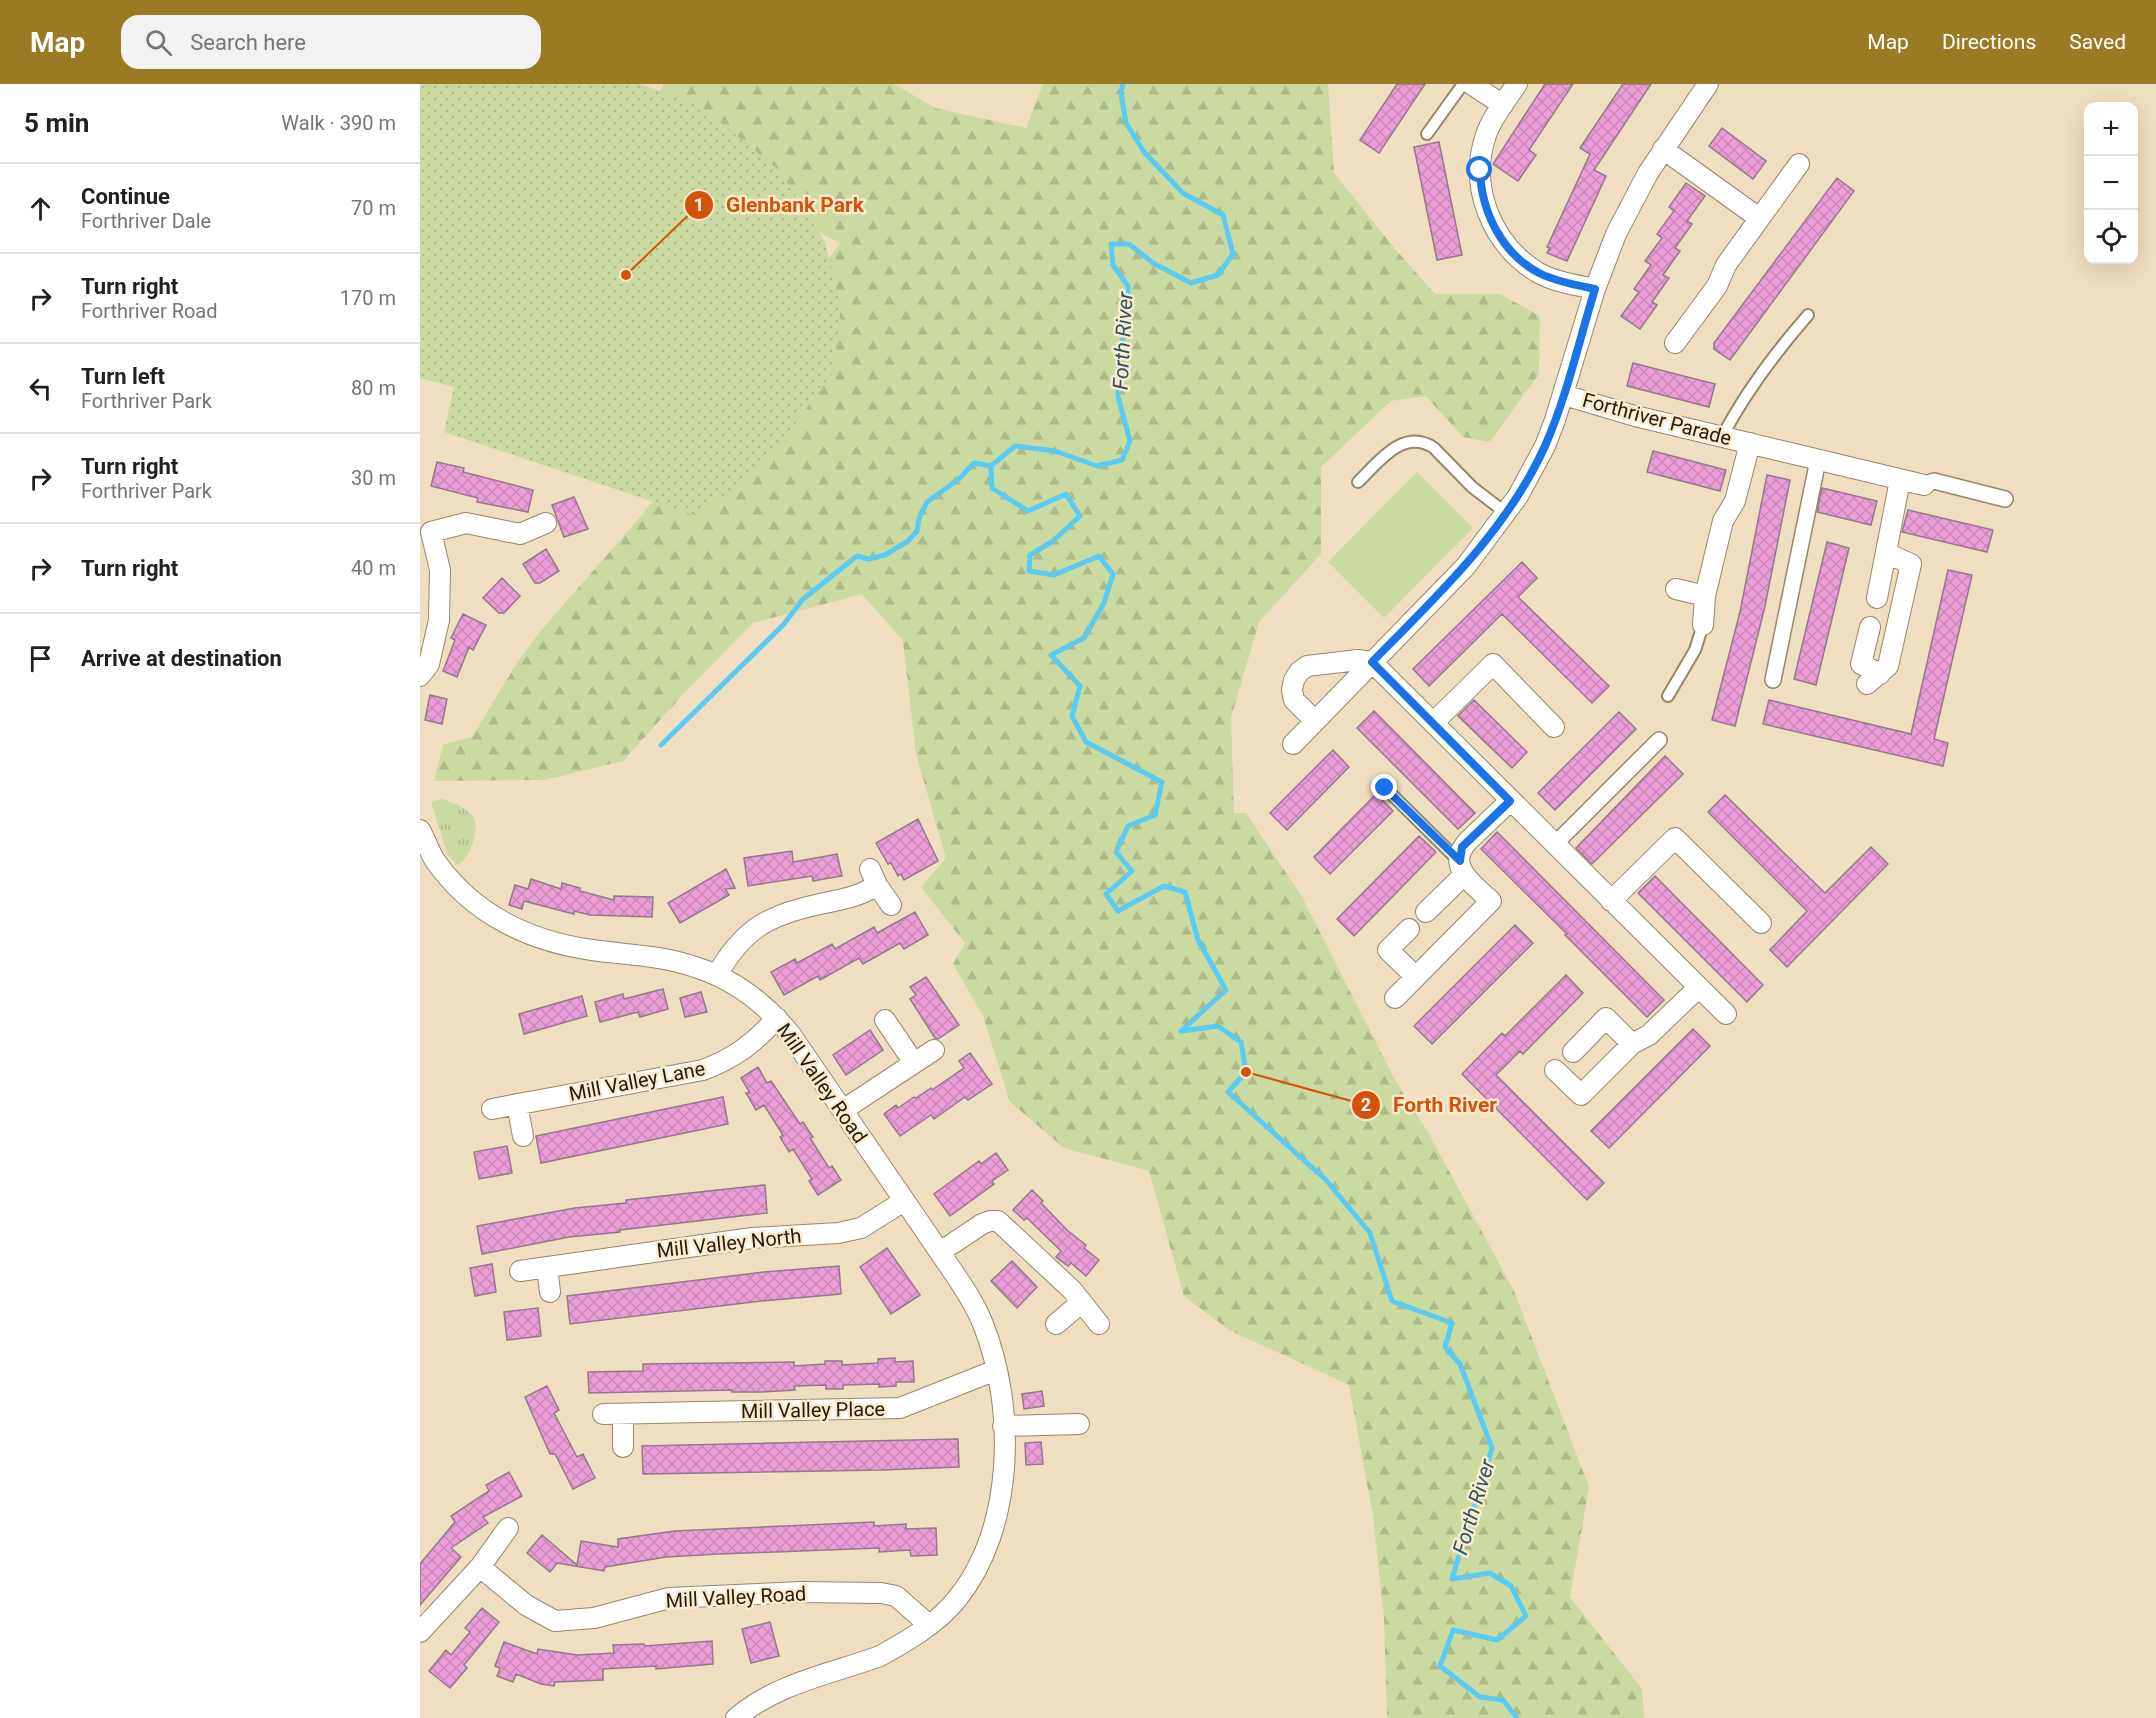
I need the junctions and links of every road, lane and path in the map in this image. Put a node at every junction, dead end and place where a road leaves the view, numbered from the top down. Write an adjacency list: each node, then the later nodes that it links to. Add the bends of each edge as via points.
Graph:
1 (1462, 84): 6 (lane)
2 (1471, 84): 5 (street)
3 (1516, 84): 5 (street)
4 (1708, 84): 7 (street)
5 (1503, 105): 10 (street, via 1492,120 1481,152 1480,188 1490,219 1505,243 1538,273)
6 (1427, 134)
7 (1663, 149): 9 (street); 10 (street, via 1632,201)
8 (1799, 164): 9 (street)
9 (1760, 218): 12 (street)
10 (1595, 289): 13 (street)
11 (1808, 315): 14 (lane, via 1742,400)
12 (1675, 343)
13 (1564, 394): 14 (street, Forthriver Parade); 21 (street, via 1545,446)
14 (1722, 437): 15 (street, Forthriver Parade)
15 (1750, 443): 16 (street, Forthriver Parade); 25 (street, Forthriver Parade, via 1735,501 1723,522)
16 (1818, 460): 17 (street, Forthriver Parade); 31 (street)
17 (1900, 480): 19 (street, Forthriver Parade); 23 (street)
18 (1358, 482): 21 (lane, via 1390,450 1418,441 1434,448 1472,487)
19 (1924, 485): 20 (street, via 1934,481)
20 (2005, 499)
21 (1506, 513): 29 (street, via 1466,566)
22 (546, 523): 30 (street, via 520,534 466,524 431,532 440,570 439,620 429,664)
23 (1886, 553): 26 (street); 28 (street, via 1911,564 1888,666 1874,679 1861,664)
24 (1676, 589): 25 (street)
25 (1706, 596): 27 (street, Forthriver Parade)
26 (1877, 598)
27 (1703, 625): 32 (lane, via 1695,650)
28 (1870, 627)
29 (1372, 662): 33 (street); 33 (street, via 1308,666 1299,672 1293,680 1294,700); 34 (street)
30 (420, 675)
31 (1773, 680)
32 (1668, 696)
33 (1315, 721): 37 (street)
34 (1433, 723): 35 (street, via 1493,664); 39 (street)
35 (1554, 727)
36 (1659, 740): 41 (street)
37 (1293, 744)
38 (1385, 788): 42 (lane)
39 (1510, 801): 41 (street); 42 (street, via 1462,847)
40 (420, 830): 48 (street, Mill Valley Road, via 434,858 460,890 485,912 518,930 552,942 649,956)
41 (1554, 845): 43 (street)
42 (1462, 868): 45 (street); 49 (street, via 1491,901)
43 (1611, 901): 46 (street, via 1675,838); 50 (street)
44 (891, 905): 48 (street, via 873,877 865,893 764,921 729,952)
45 (1426, 912)
46 (1761, 923)
47 (1409, 929): 49 (street, via 1389,950)
48 (717, 975): 53 (street, Mill Valley Road, via 759,1001)
49 (1416, 977): 51 (street)
50 (1699, 987): 52 (street); 55 (street, via 1649,1035)
51 (1395, 998)
52 (1726, 1014)
53 (777, 1018): 60 (street, Mill Valley Lane, via 743,1051 703,1070); 62 (street, Mill Valley Road)
54 (885, 1020): 58 (street)
55 (1632, 1044): 57 (street, via 1606,1018); 59 (street, via 1581,1095)
56 (934, 1050): 58 (street)
57 (1573, 1052)
58 (914, 1063): 62 (street)
59 (1555, 1070)
60 (517, 1104): 61 (street, Mill Valley Lane); 63 (street)
61 (492, 1109)
62 (843, 1110): 64 (street, Mill Valley Road)
63 (523, 1136)
64 (904, 1201): 65 (street, Mill Valley Road); 66 (street, Mill Valley North, via 861,1228 838,1233 752,1238)
65 (940, 1252): 69 (street, via 982,1224 998,1221); 72 (street, Mill Valley Road, via 975,1307)
66 (546, 1267): 67 (street, Mill Valley North); 68 (street)
67 (520, 1271)
68 (550, 1292)
69 (1082, 1302): 70 (street); 71 (street)
70 (1056, 1324)
71 (1099, 1324)
72 (996, 1370): 74 (street, Mill Valley Place, via 900,1408); 76 (street, Mill Valley Road)
73 (603, 1414): 74 (street, Mill Valley Place)
74 (623, 1414): 77 (street)
75 (1079, 1424): 76 (street)
76 (1003, 1426): 80 (street, Mill Valley Road, via 1005,1472 995,1520 981,1559 956,1600)
77 (623, 1447)
78 (508, 1528): 79 (street)
79 (480, 1567): 80 (street, Mill Valley Road, via 526,1605 555,1621 594,1618 669,1598 847,1592 896,1596); 81 (street)
80 (929, 1625): 82 (street, Mill Valley Road, via 880,1656 779,1690)
81 (420, 1632)
82 (736, 1718)

